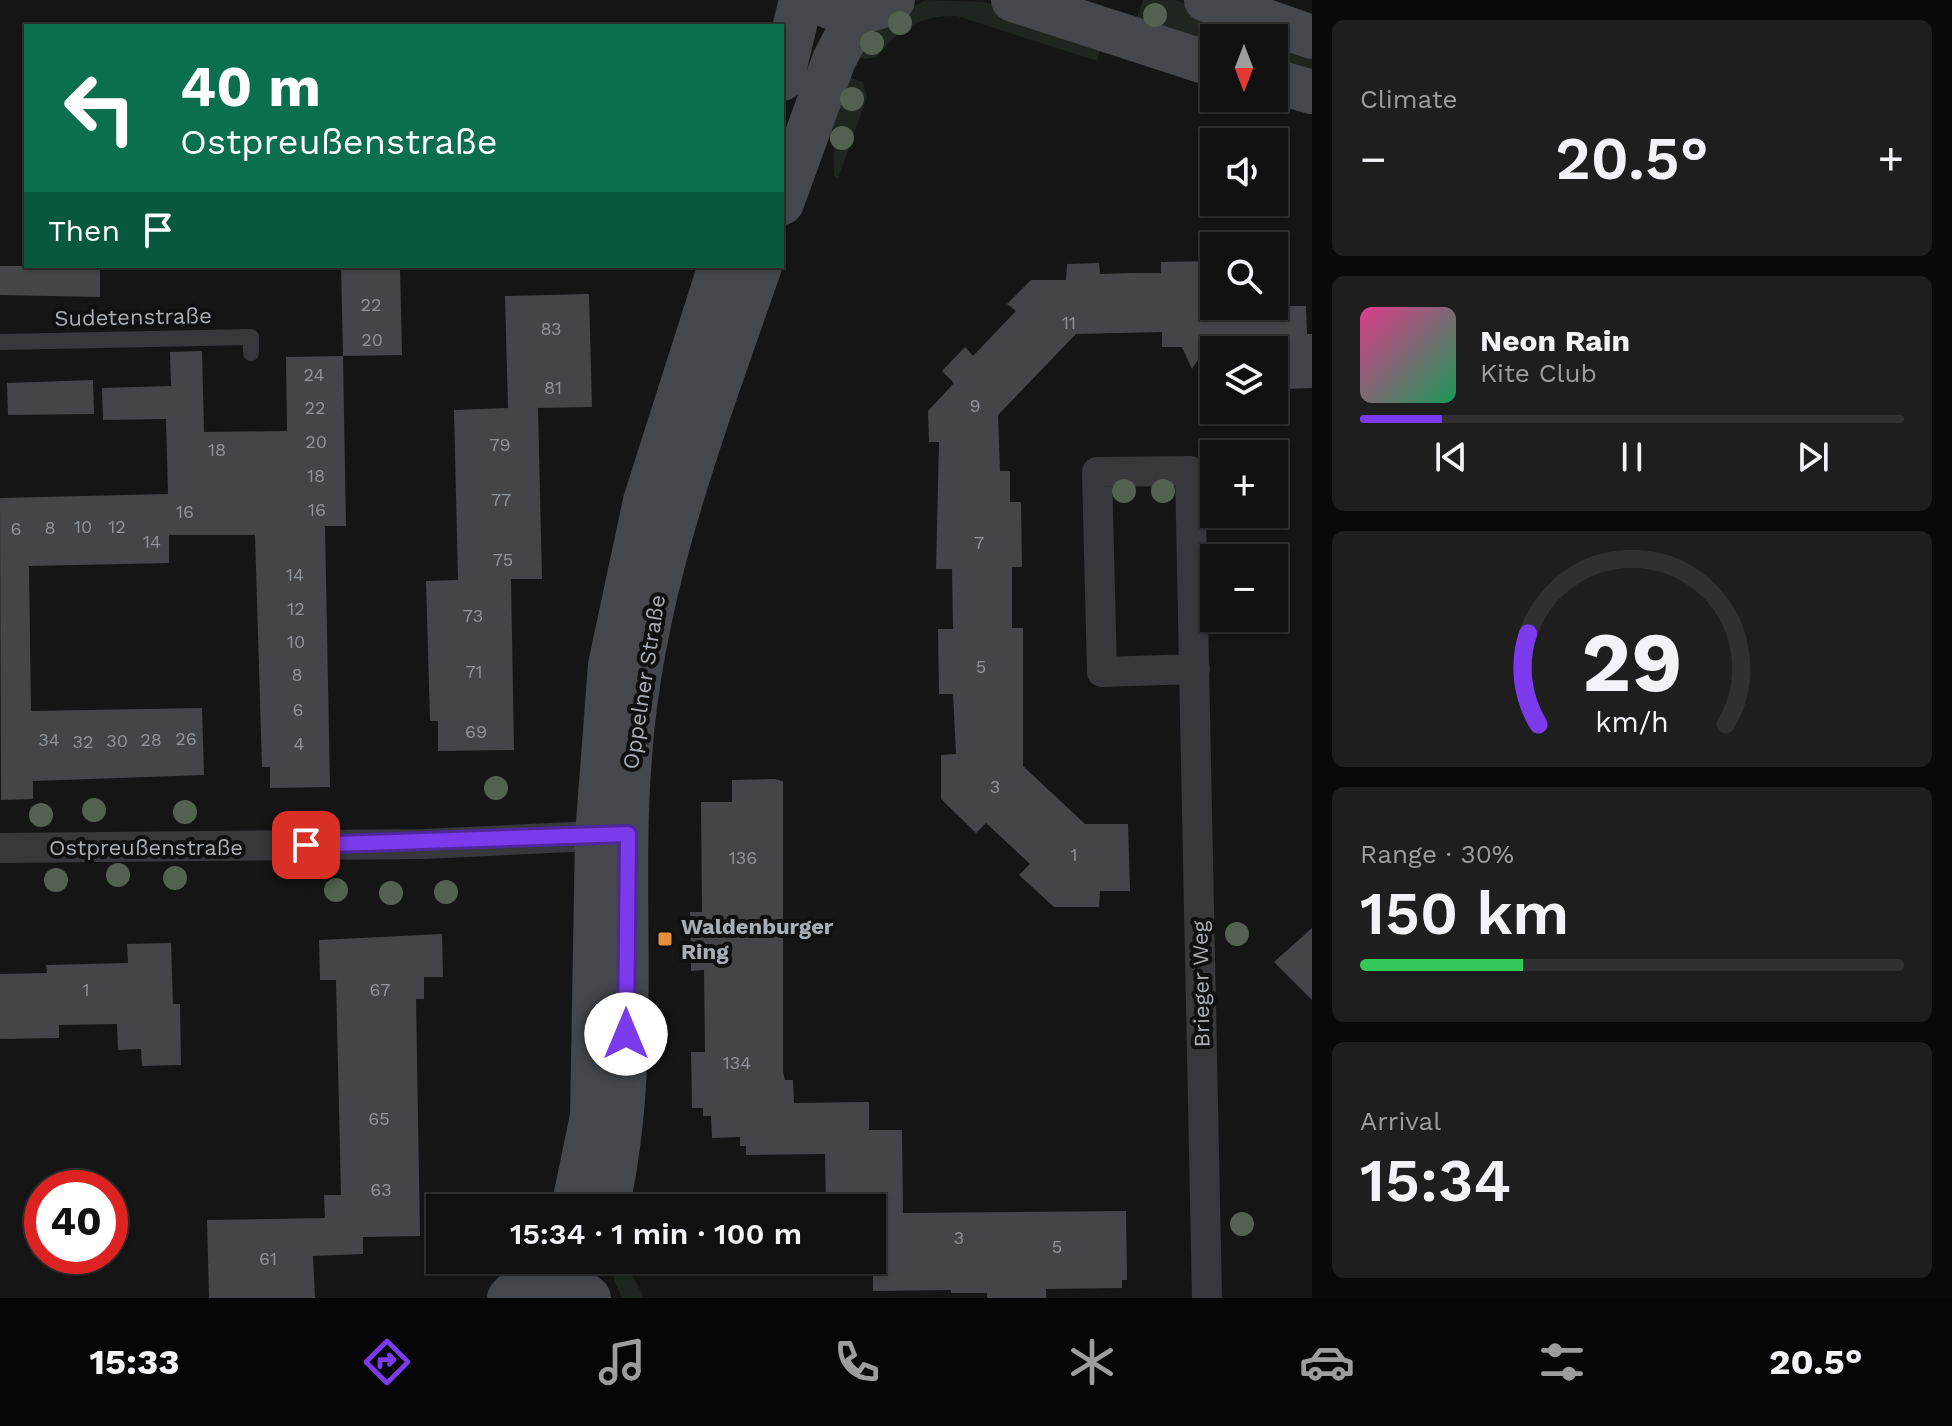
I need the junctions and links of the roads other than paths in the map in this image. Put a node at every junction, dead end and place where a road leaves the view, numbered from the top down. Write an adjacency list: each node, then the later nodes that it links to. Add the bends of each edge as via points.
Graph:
1 (801, 0): 8 (street)
2 (816, 0): 5 (street, via 838,10)
3 (1013, 0): 7 (street)
4 (1206, 0): 6 (street)
5 (876, 6): 11 (street, via 834,60)
6 (1312, 37)
7 (1200, 60)
8 (784, 71)
9 (1288, 85): 10 (street)
10 (1312, 92)
11 (784, 198)
12 (719, 268): 17 (street, Oppelner Straße, via 639,531 610,665)
13 (759, 268): 17 (street, Oppelner Straße, via 663,558)
14 (0, 342): 15 (lane, Sudetenstraße, via 251,337)
15 (251, 353)
16 (1195, 669): 16 (street, Brieger Weg, via 1190,471 1097,472 1102,672); 24 (street, Brieger Weg)
17 (612, 835): 18 (street, Ostpreußenstraße, via 424,844); 19 (street, Oppelner Straße, via 592,1116); 20 (street, Oppelner Straße, via 626,1034 618,1157)
18 (0, 848)
19 (576, 1194)
20 (610, 1194)
21 (593, 1274): 23 (street)
22 (536, 1279): 23 (street, via 563,1281)
23 (589, 1298)
24 (1207, 1298)

